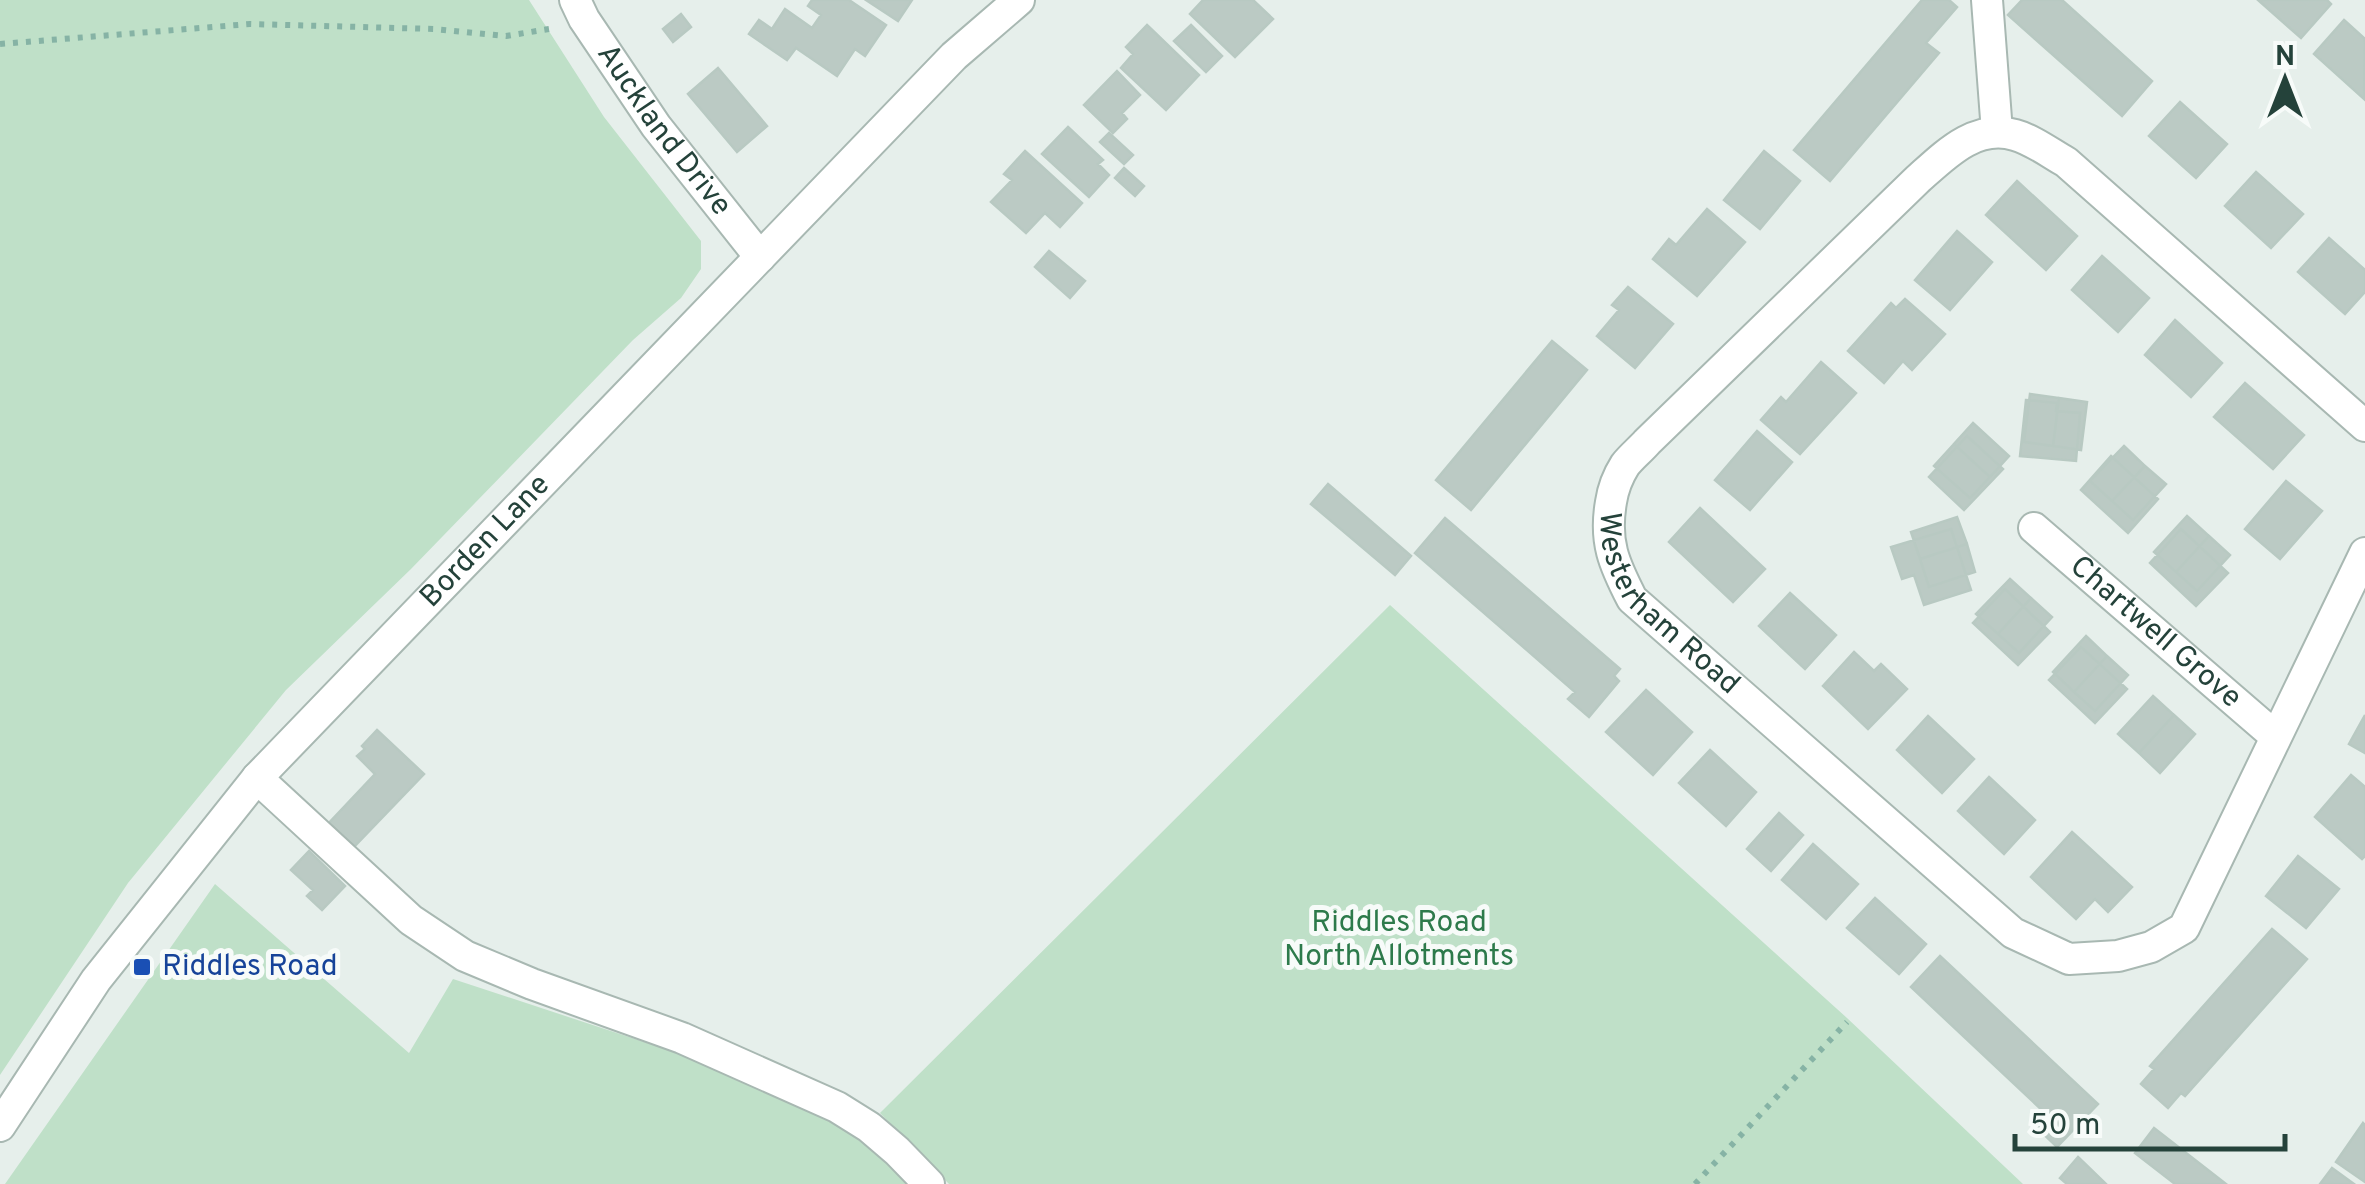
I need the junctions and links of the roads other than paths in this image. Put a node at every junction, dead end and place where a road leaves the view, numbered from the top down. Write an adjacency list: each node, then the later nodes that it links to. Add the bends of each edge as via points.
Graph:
1 (575, 0): 5 (street, Auckland Drive, via 656,126)
2 (1019, 0): 5 (street, Borden Lane, via 954,56)
3 (1986, 0): 4 (street)
4 (1997, 132): 6 (street, via 2017,135 2066,162); 9 (street, Westerham Road, via 1953,148 1917,180 1624,466 1608,520 1615,566 1632,598 2013,933 2069,960 2151,948 2184,928)
5 (760, 258): 10 (street, Borden Lane)
6 (2365, 426)
7 (2034, 528): 9 (street, Chartwell Grove)
8 (2365, 552): 9 (street, Westerham Road)
9 (2276, 736)
10 (257, 778): 11 (street, Borden Lane, via 96,980); 12 (street, via 410,920 465,956 682,1038 837,1106)
11 (0, 1126)
12 (929, 1184)

